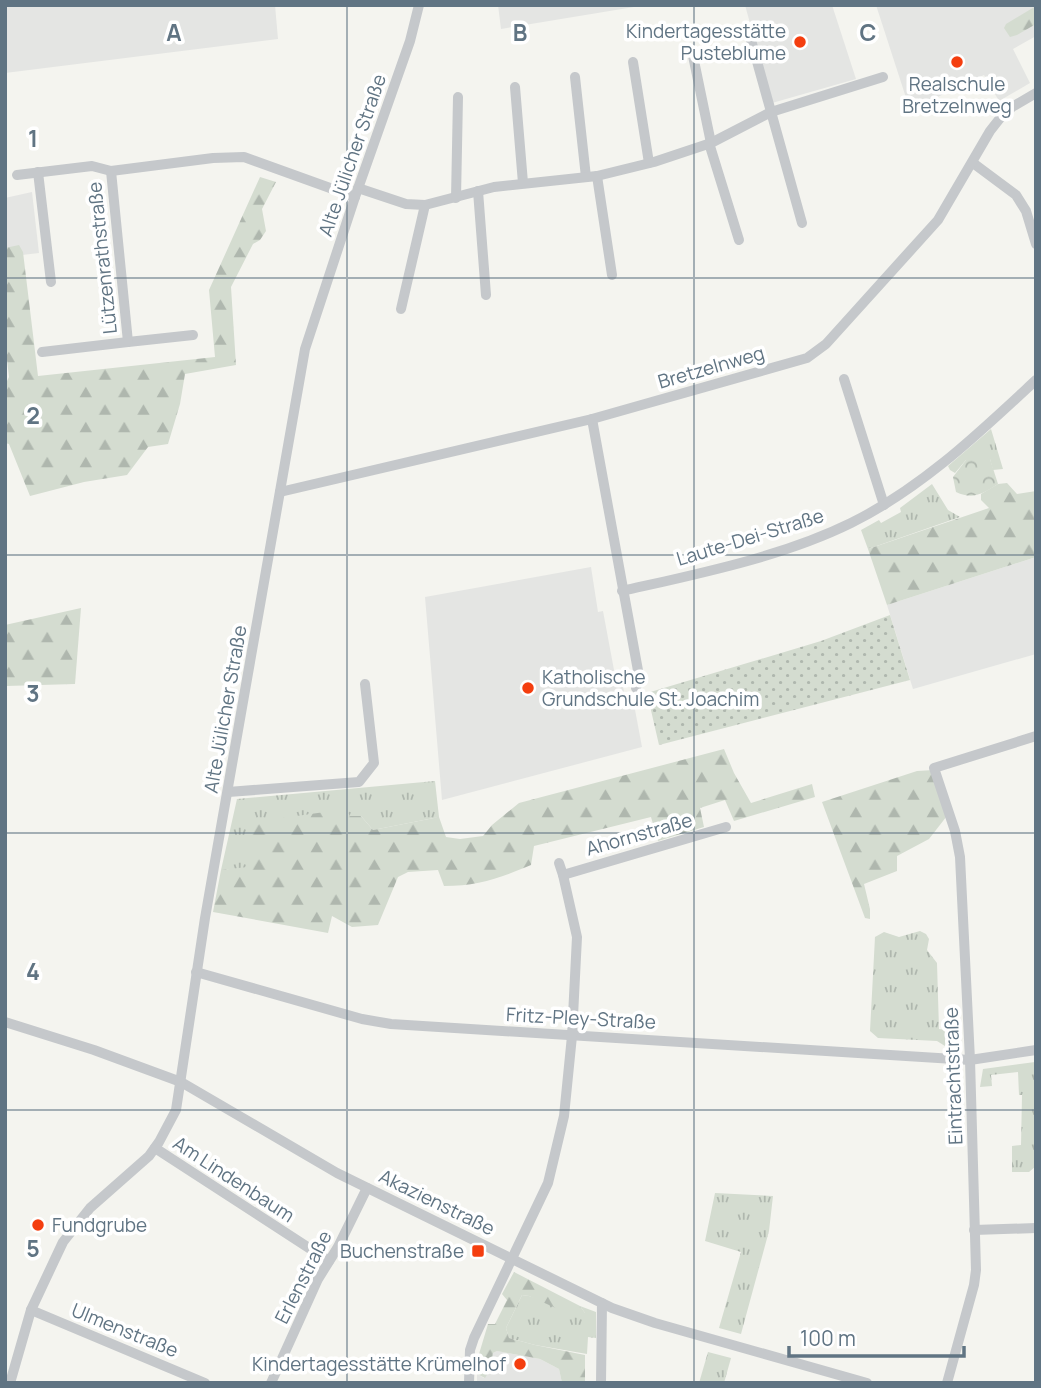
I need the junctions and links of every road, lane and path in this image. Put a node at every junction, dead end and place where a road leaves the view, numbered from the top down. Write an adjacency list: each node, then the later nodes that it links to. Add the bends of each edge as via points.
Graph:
1 (419, 5): 20 (street, Alte Jülicher Straße)
2 (751, 40): 10 (street)
3 (692, 51): 11 (street)
4 (633, 62): 12 (street)
5 (575, 77): 17 (street)
6 (883, 77): 10 (street)
7 (514, 87): 18 (street)
8 (1036, 93): 13 (street, Bretzelnweg, via 1002,117)
9 (458, 97): 21 (street)
10 (771, 112): 11 (street); 23 (street)
11 (710, 143): 12 (street); 24 (street)
12 (649, 163): 17 (street)
13 (973, 163): 25 (street, via 1016,195); 35 (street, Bretzelnweg, via 938,220 817,352)
14 (111, 170): 15 (street, Lützenrathstraße, via 92,166); 20 (street, Lützenrathstraße, via 244,157); 31 (street, Lützenrathstraße)
15 (38, 172): 16 (street, Lützenrathstraße); 27 (street)
16 (17, 175)
17 (592, 176): 18 (street); 26 (street)
18 (523, 183): 19 (street)
19 (478, 191): 21 (street); 28 (street)
20 (356, 192): 22 (street, Lützenrathstraße); 36 (street, Alte Jülicher Straße, via 305,349)
21 (456, 198): 22 (street)
22 (425, 205): 29 (street)
23 (802, 223)
24 (739, 240)
25 (1036, 244)
26 (612, 275)
27 (51, 282)
28 (486, 295)
29 (401, 309)
30 (193, 335): 31 (street, Lützenrathstraße)
31 (128, 342): 32 (street, Lützenrathstraße)
32 (42, 352)
33 (845, 379): 37 (street)
34 (1036, 380): 37 (street, Laute-Dei-Straße, via 935,470)
35 (592, 419): 36 (street, Bretzelnweg); 38 (street)
36 (281, 492): 42 (street, Alte Jülicher Straße)
37 (884, 505): 38 (street, Laute-Dei-Straße, via 851,523 768,554)
38 (622, 591): 40 (street, via 639,676)
39 (365, 684): 42 (street, via 374,763 359,782)
40 (636, 688)
41 (1036, 736): 50 (street, Eintrachtstraße, via 934,768 960,857)
42 (228, 792): 46 (street, Alte Jülicher Straße)
43 (726, 827): 45 (street, Ahornstraße)
44 (559, 863): 45 (street)
45 (563, 875): 48 (street, via 577,937)
46 (196, 972): 48 (street, Fritz-Pley-Straße, via 372,1021); 51 (street, Alte Jülicher Straße)
47 (5, 1022): 51 (street, Akazienstraße)
48 (572, 1036): 50 (street, Fritz-Pley-Straße); 56 (street, via 564,1116 548,1183)
49 (1036, 1050): 50 (street, Fritz-Pley-Straße)
50 (970, 1060): 55 (street, Eintrachtstraße)
51 (181, 1082): 52 (street, Alte Jülicher Straße, via 176,1110); 53 (street, Akazienstraße)
52 (155, 1148): 57 (street, Am Lindenbaum); 59 (street, Alte Jülicher Straße, via 77,1221)
53 (367, 1188): 56 (street, Akazienstraße); 57 (street, Erlenstraße)
54 (1036, 1228): 55 (street)
55 (974, 1230): 66 (street, Eintrachtstraße, via 974,1285)
56 (512, 1258): 58 (street, Akazienstraße); 63 (street, via 474,1338)
57 (329, 1261): 62 (street, Erlenstraße)
58 (602, 1303): 64 (street); 65 (street, Akazienstraße, via 655,1323)
59 (31, 1310): 60 (street, Alte Jülicher Straße); 61 (street, Ulmenstraße)
60 (10, 1383)
61 (205, 1383)
62 (271, 1383)
63 (469, 1383)
64 (601, 1383)
65 (867, 1383)
66 (947, 1383)

